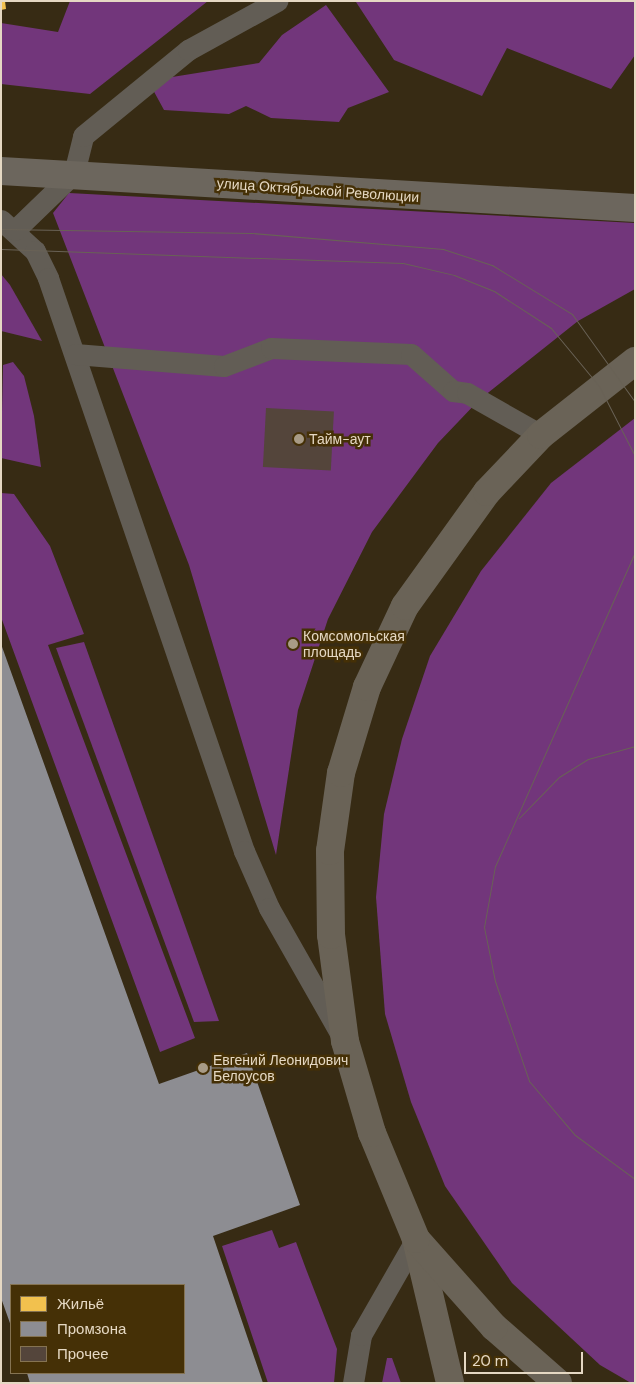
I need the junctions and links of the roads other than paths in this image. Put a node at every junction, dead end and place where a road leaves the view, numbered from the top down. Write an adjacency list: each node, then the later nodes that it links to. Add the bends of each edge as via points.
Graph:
1 (276, 1): 3 (lane, via 188,50 83,136)
2 (1, 171): 3 (street, улица Октябрьской Революции)
3 (74, 174): 4 (street, улица Октябрьской Революции); 5 (lane)
4 (635, 208)
5 (8, 225): 6 (lane, via 35,251)
6 (75, 354): 8 (lane, via 224,366 271,348 411,354 453,390 468,393); 9 (lane, via 244,851 269,908)
7 (635, 361): 8 (main road)
8 (541, 435): 9 (main road, via 443,548 405,606 367,686 341,773 330,850 331,935)
9 (345, 1041): 10 (main road, via 372,1133)
10 (416, 1239): 11 (lane, via 361,1335); 12 (main road); 13 (main road, via 494,1327)
11 (353, 1383)
12 (450, 1383)
13 (558, 1383)

